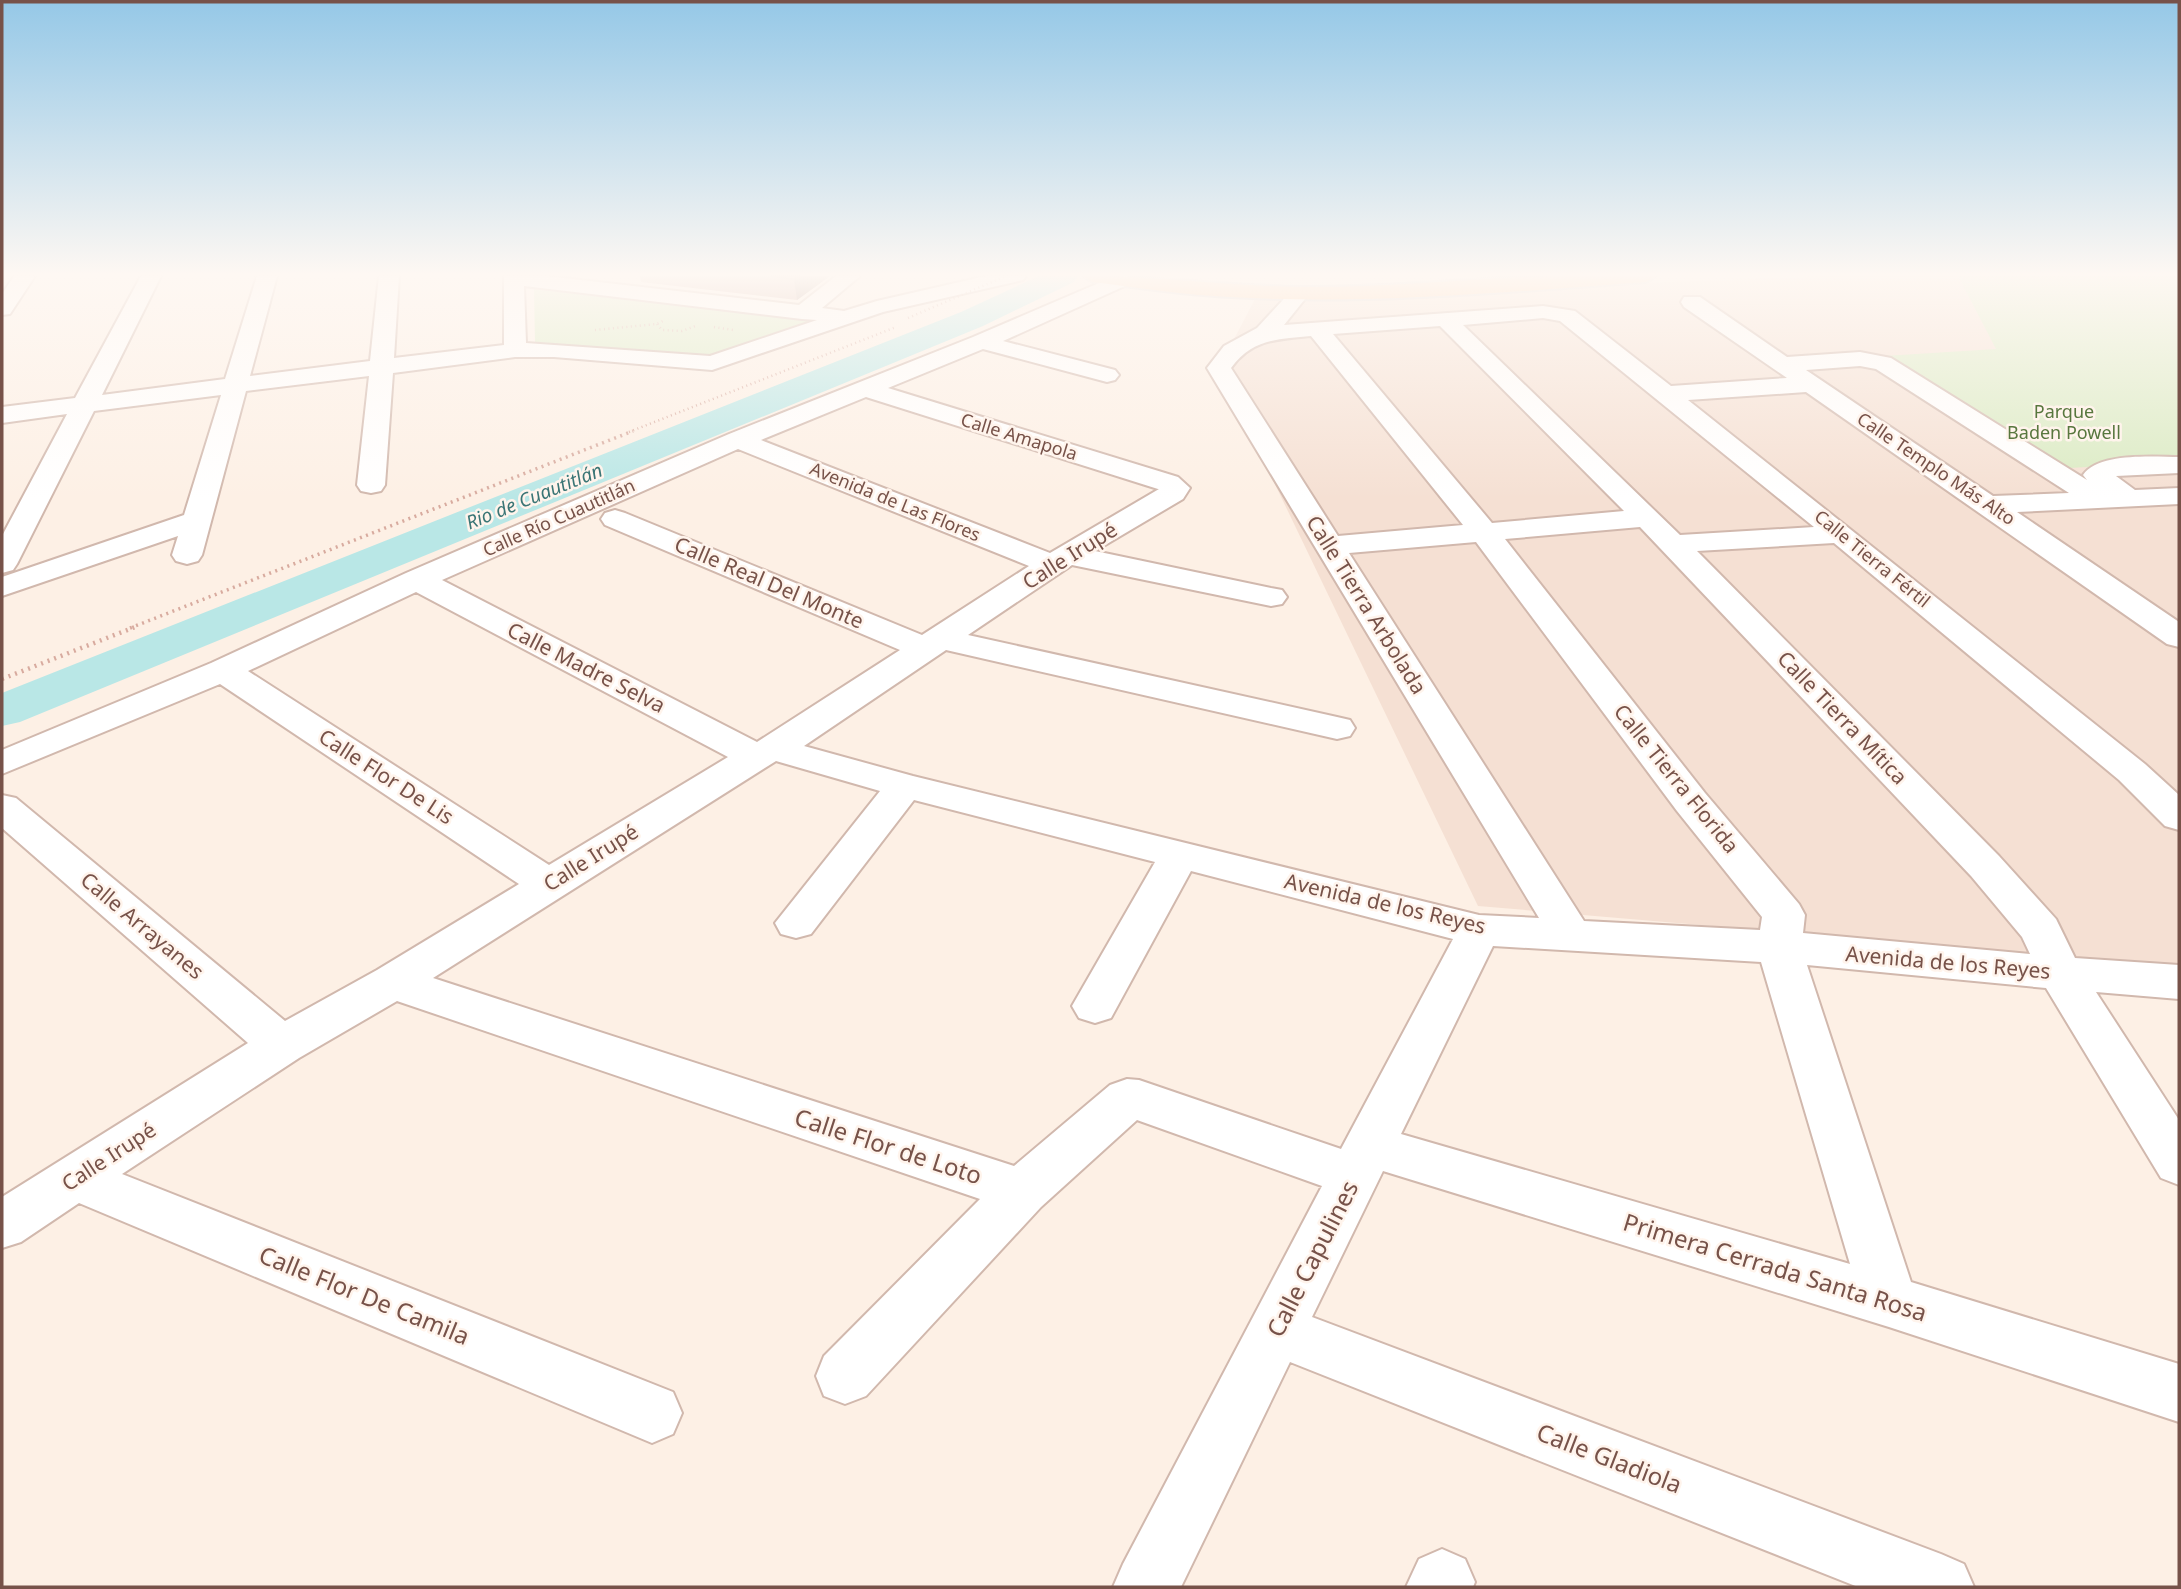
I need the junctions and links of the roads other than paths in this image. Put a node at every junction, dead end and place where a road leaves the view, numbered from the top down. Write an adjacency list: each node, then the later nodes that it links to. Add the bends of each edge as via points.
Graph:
1 (112, 350): 21 (street)
2 (247, 350): 18 (street)
3 (383, 350): 15 (street)
4 (514, 350): 15 (street)
5 (556, 350): 6 (street, via 712,363)
6 (749, 350)
7 (960, 350): 19 (street, Calle Río Cuautitlán)
8 (1011, 350): 16 (street)
9 (1235, 350): 38 (street, Calle Tierra Arbolada, via 1219,368)
10 (1334, 350): 35 (street, Calle Tierra Florida)
11 (1477, 350): 32 (street, Calle Tierra Mítica)
12 (1611, 350): 20 (street, Calle Tierra Fértil)
13 (1765, 350): 14 (street, Calle Templo Más Alto)
14 (1786, 364): 17 (street, Calle Templo Más Alto); 29 (street, via 1860,359 1883,363)
15 (381, 368): 18 (street); 25 (street)
16 (1107, 376)
17 (1812, 384): 20 (street); 30 (street, Calle Templo Más Alto)
18 (237, 385): 21 (street); 34 (street)
19 (862, 388): 23 (street, Calle Río Cuautitlán); 26 (street, Calle Amapola)
20 (1668, 394): 36 (street, Calle Tierra Fértil)
21 (84, 405): 22 (street); 41 (street)
22 (2, 415)
23 (738, 440): 40 (street, Avenida de Las Flores); 42 (street, Calle Río Cuautitlán)
24 (2179, 465): 28 (street, via 2122,467 2097,475)
25 (371, 485)
26 (1176, 488): 40 (street, Calle Irupé)
27 (2179, 496): 28 (street)
28 (2139, 498): 29 (street); 31 (street)
29 (2099, 500): 30 (street)
30 (1990, 505): 45 (street, Calle Templo Más Alto)
31 (2179, 514)
32 (1646, 518): 35 (street); 37 (street, Calle Tierra Mítica)
33 (615, 519): 46 (street, Calle Real Del Monte)
34 (197, 520): 39 (street); 43 (street)
35 (1485, 533): 38 (street); 59 (street, Calle Tierra Florida, via 1690,802 1784,915)
36 (1841, 534): 37 (street); 53 (street, Calle Tierra Fértil, via 2132,772)
37 (1673, 544): 60 (street, Calle Tierra Mítica, via 1985,866 2041,930)
38 (1328, 546): 58 (street, Calle Tierra Arbolada)
39 (187, 555)
40 (1061, 560): 44 (street, Avenida de Las Flores); 46 (street, Calle Irupé)
41 (2, 564)
42 (417, 580): 47 (street, Calle Río Cuautitlán); 49 (street, Calle Madre Selva)
43 (2, 587)
44 (1271, 597)
45 (2179, 636)
46 (933, 644): 48 (street, Calle Real Del Monte); 49 (street, Calle Irupé)
47 (223, 670): 50 (street, Calle Río Cuautitlán); 55 (street, Calle Flor De Lis)
48 (1337, 729)
49 (765, 752): 51 (street, Avenida de los Reyes); 55 (street, Calle Irupé)
50 (2, 763)
51 (905, 786): 54 (street, Avenida de los Reyes); 56 (street)
52 (2, 807): 64 (street, Calle Arrayanes)
53 (2179, 817)
54 (1181, 854): 57 (street, Avenida de los Reyes); 63 (street)
55 (548, 884): 61 (street, Calle Irupé)
56 (796, 923)
57 (1479, 930): 58 (street, Avenida de los Reyes); 65 (street, Calle Capulines)
58 (1573, 936): 59 (street, Avenida de los Reyes)
59 (1779, 947): 60 (street, Avenida de los Reyes); 70 (street, Calle Tierra Florida)
60 (2060, 973): 62 (street, Avenida de los Reyes); 66 (street, Calle Tierra Mítica)
61 (393, 982): 64 (street, Calle Irupé); 68 (street, Calle Flor de Loto)
62 (2179, 982)
63 (1094, 1006)
64 (282, 1045): 67 (street, Calle Irupé)
65 (1362, 1161): 68 (street, via 1127,1099); 70 (street, Primera Cerrada Santa Rosa); 71 (street, Calle Capulines)
66 (2179, 1163)
67 (76, 1179): 69 (street, Calle Irupé); 74 (street, Calle Flor De Camila)
68 (1022, 1191): 72 (street)
69 (2, 1225)
70 (1889, 1301): 73 (street, Primera Cerrada Santa Rosa)
71 (1277, 1330): 75 (street, Calle Capulines); 76 (street, Calle Gladiola)
72 (845, 1376)
73 (2179, 1393)
74 (652, 1413)
75 (1146, 1587)
76 (1941, 1587)

